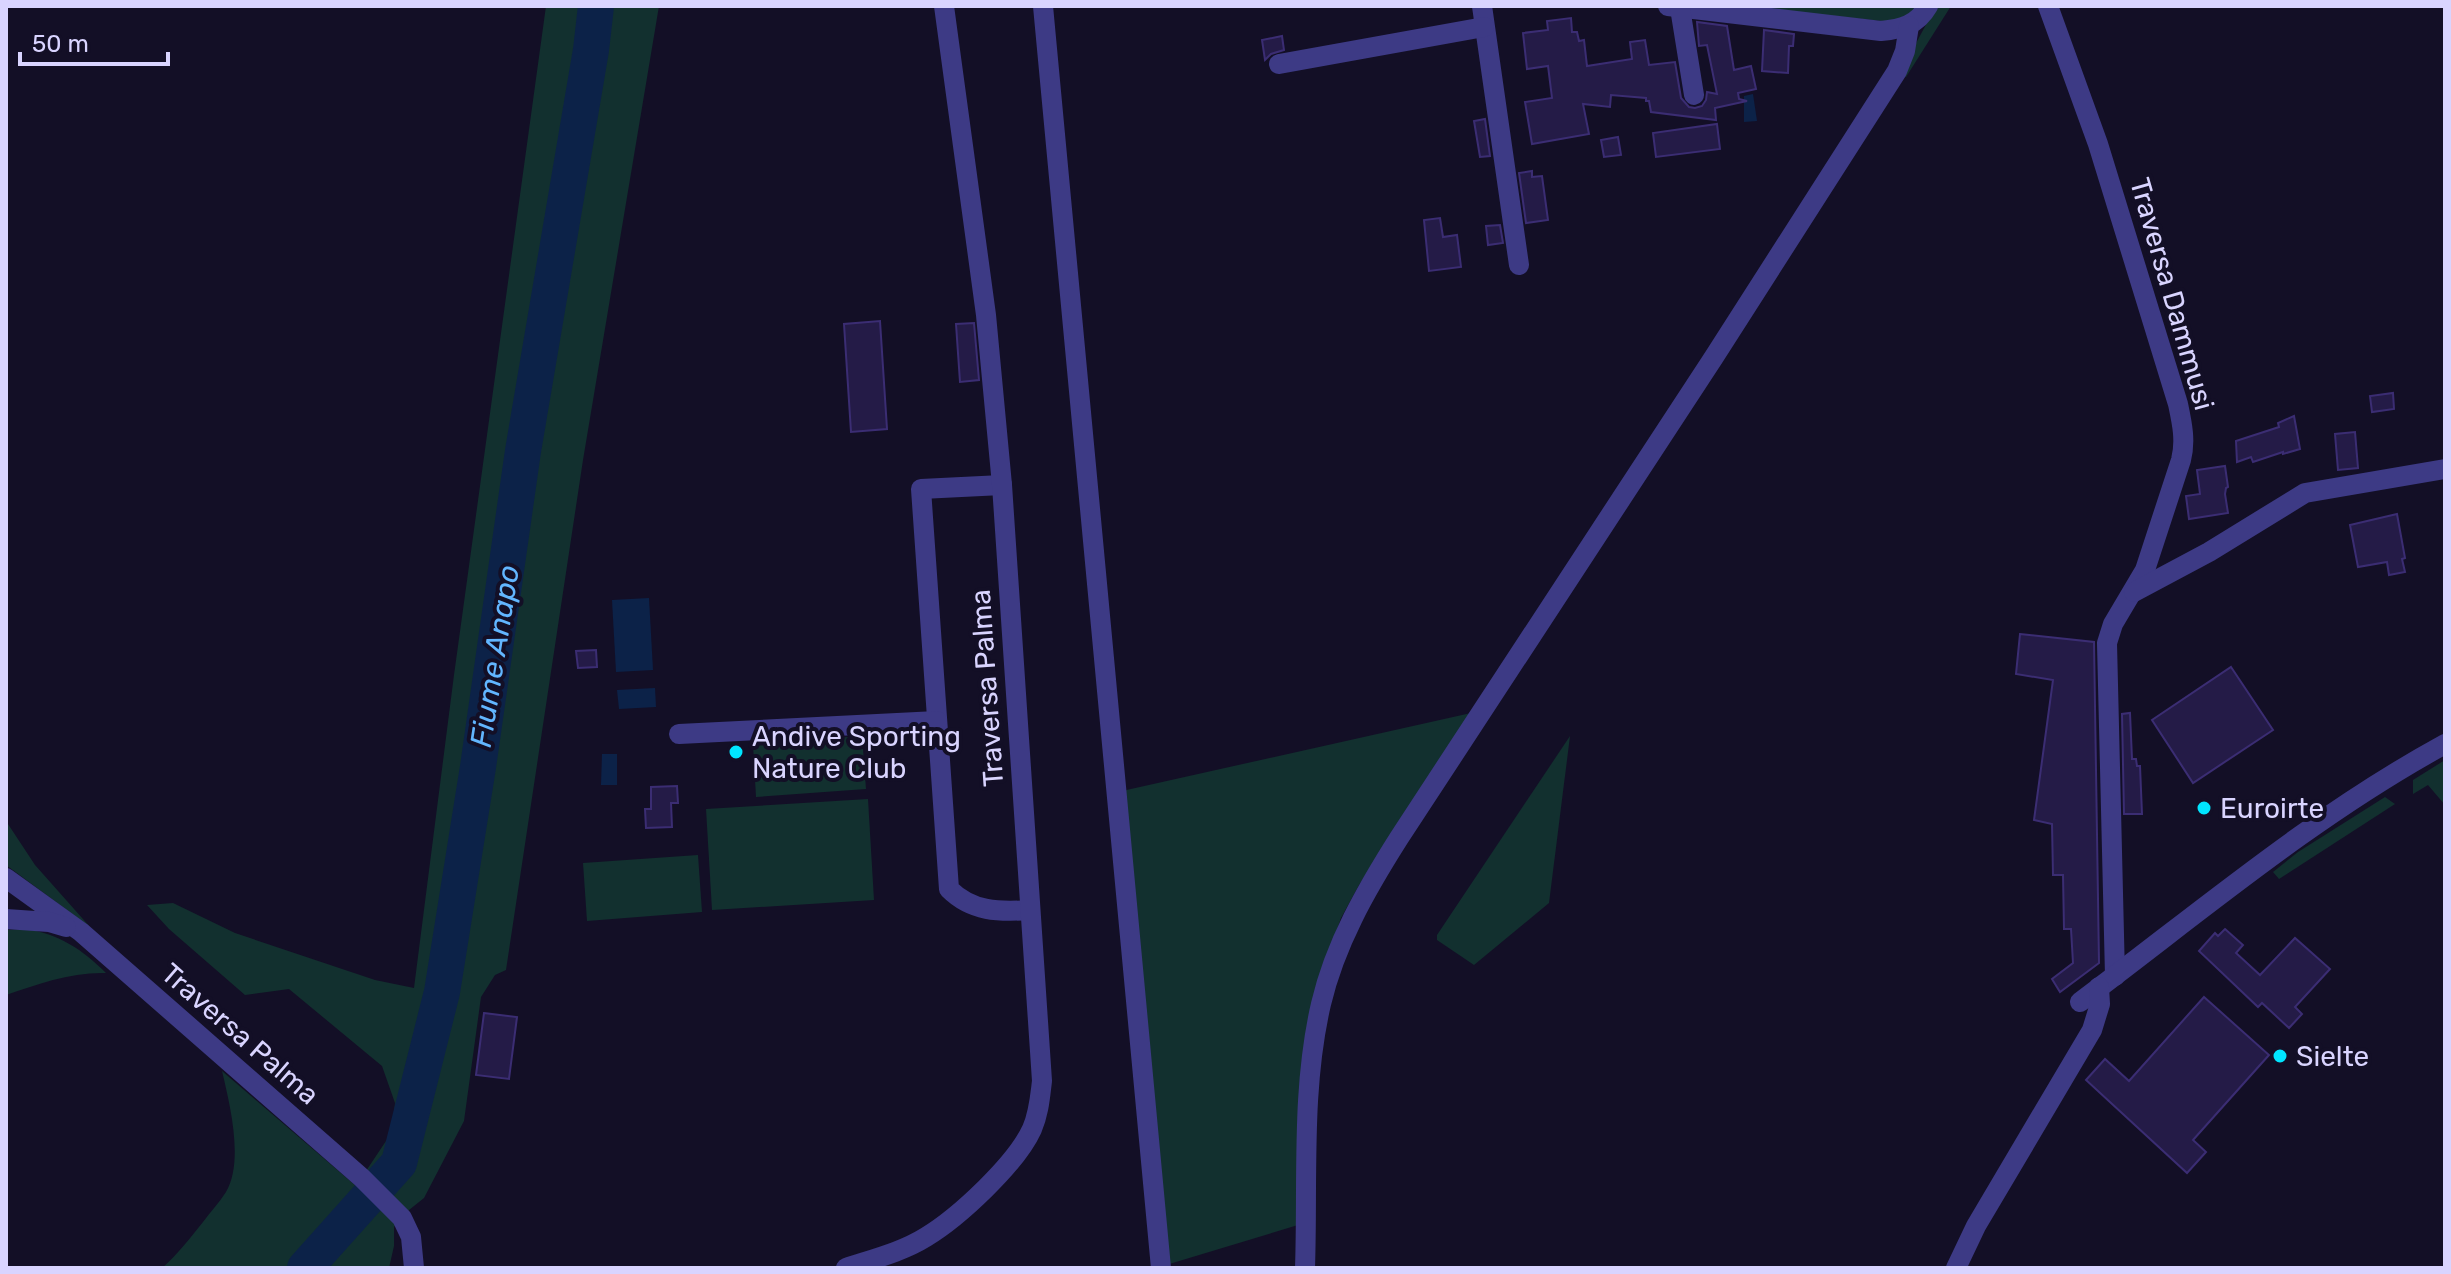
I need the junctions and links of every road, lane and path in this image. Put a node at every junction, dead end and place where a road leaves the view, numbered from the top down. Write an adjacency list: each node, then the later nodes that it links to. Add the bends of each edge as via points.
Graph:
1 (944, 6): 12 (street, Traversa Palma, via 986,315)
2 (1043, 6): 25 (street)
3 (1928, 6): 7 (street)
4 (2048, 6): 13 (street, Traversa Dammusi, via 2098,144 2183,426 2184,447 2173,487)
5 (1674, 7): 7 (street, via 1881,31); 9 (street)
6 (1483, 16): 8 (street); 10 (street)
7 (1909, 26): 26 (street, via 1897,71 1354,914 1334,959 1312,1053)
8 (1279, 64)
9 (1694, 95)
10 (1519, 265)
11 (2445, 469): 13 (street, via 2305,493)
12 (1002, 485): 14 (street, via 921,489); 18 (street, Traversa Palma)
13 (2133, 593): 21 (street, Traversa Dammusi, via 2107,643)
14 (937, 721): 15 (street); 18 (street, via 949,889 978,908)
15 (679, 734)
16 (2445, 744): 21 (street, via 2267,858)
17 (6, 878): 20 (street, Traversa Palma)
18 (1030, 910): 24 (street, Traversa Palma, via 1042,1081 1032,1130 1001,1172 956,1216 898,1251)
19 (6, 919): 20 (street, via 49,922)
20 (81, 932): 23 (street, Traversa Palma, via 402,1218 411,1237)
21 (2107, 982): 22 (street); 27 (street, Traversa Dammusi, via 2092,1030)
22 (2080, 1002)
23 (414, 1268)
24 (846, 1268)
25 (1161, 1268)
26 (1305, 1268)
27 (1956, 1268)

